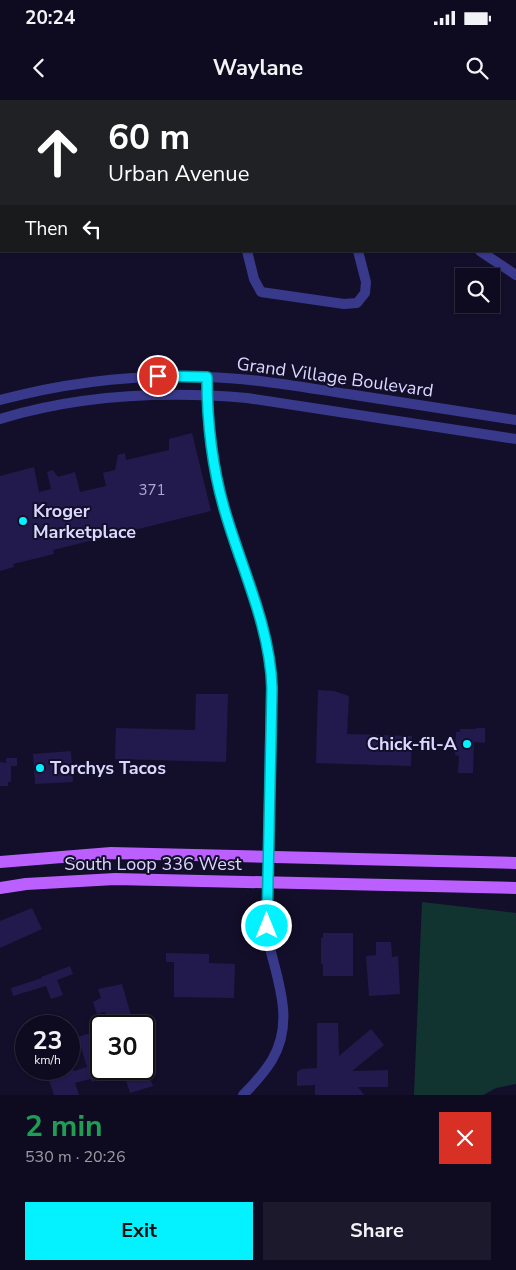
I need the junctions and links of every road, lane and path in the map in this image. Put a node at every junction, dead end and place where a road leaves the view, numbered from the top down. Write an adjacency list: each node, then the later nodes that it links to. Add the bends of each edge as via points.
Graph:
1 (247, 252): 2 (street, via 254,280 261,292 344,304 358,302 365,293 366,282)
2 (358, 252)
3 (482, 252): 4 (street)
4 (516, 275)
5 (207, 377): 6 (street, Grand Village Boulevard); 7 (street, Grand Village Boulevard, via 111,379); 8 (street)
6 (314, 389): 10 (street, Grand Village Boulevard); 11 (street)
7 (19, 395): 9 (street, Grand Village Boulevard); 12 (street)
8 (207, 395): 11 (street, Grand Village Boulevard); 12 (street, Grand Village Boulevard, via 110,399); 17 (street, via 219,488 263,626 272,672)
9 (0, 400)
10 (430, 407): 14 (street, Grand Village Boulevard); 15 (street)
11 (311, 408): 15 (street, Grand Village Boulevard)
12 (22, 413): 13 (street, Grand Village Boulevard)
13 (0, 419)
14 (516, 420)
15 (427, 425): 16 (street, Grand Village Boulevard)
16 (516, 439)
17 (269, 856): 18 (main road, South Loop 336 West, via 111,853); 19 (main road, South Loop 336 West); 20 (street)
18 (0, 862)
19 (516, 863)
20 (268, 882): 21 (main road, South Loop 336 West, via 115,879); 22 (main road, South Loop 336 West); 23 (street, via 268,930 282,994 282,1034 273,1059)
21 (0, 888)
22 (516, 888)
23 (243, 1095)

